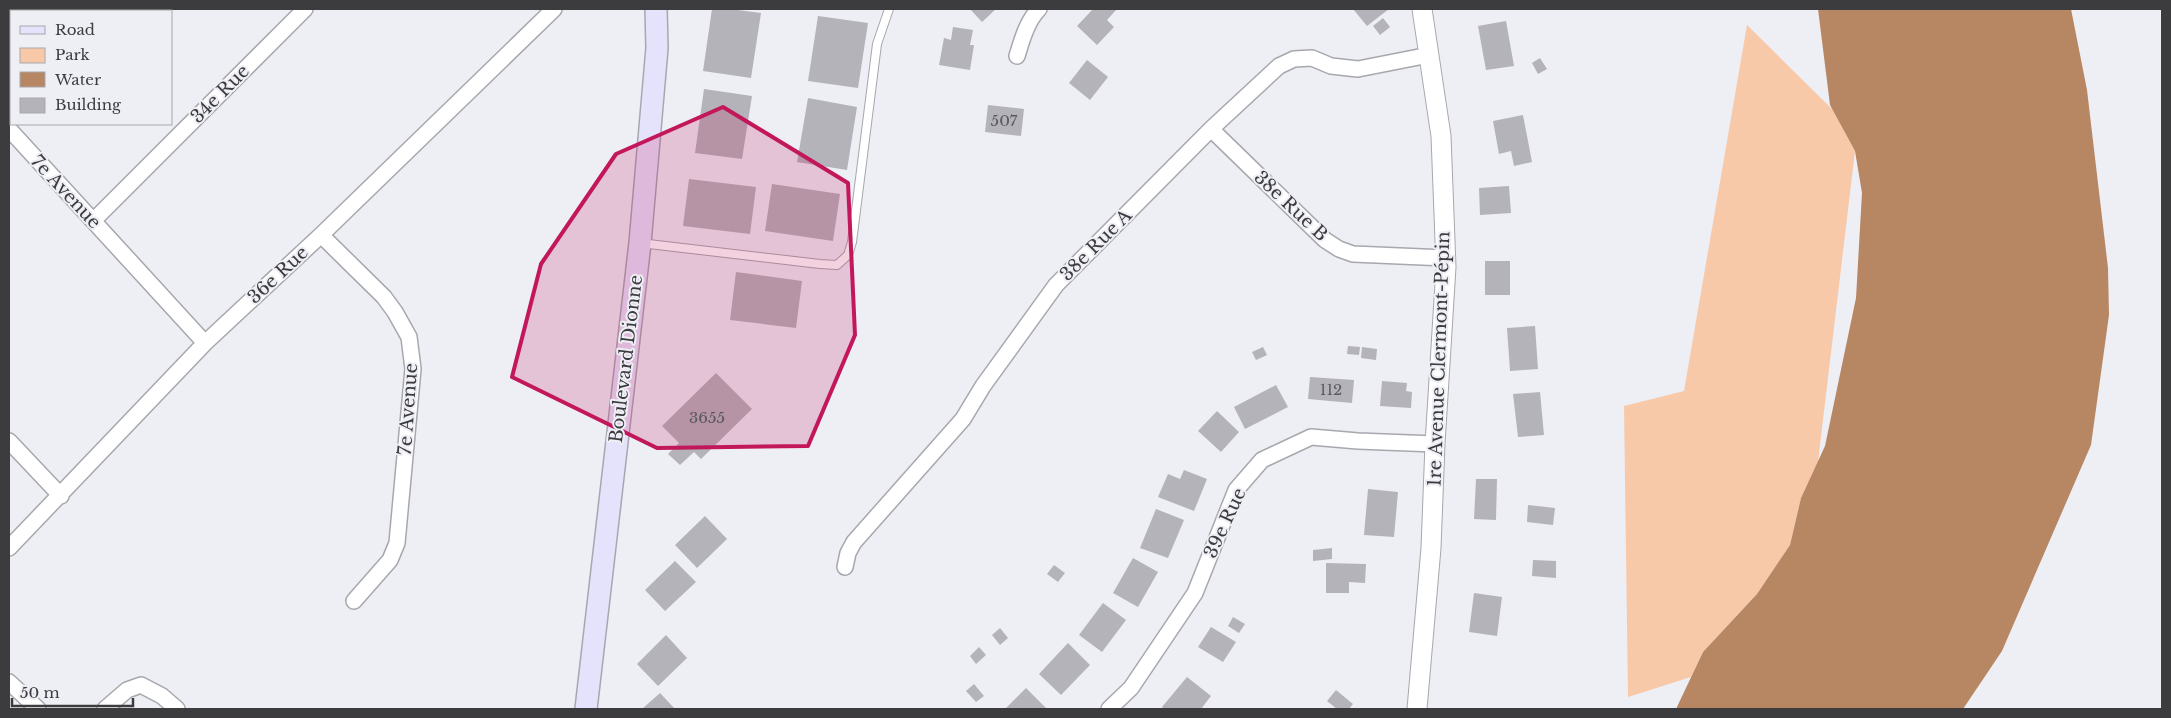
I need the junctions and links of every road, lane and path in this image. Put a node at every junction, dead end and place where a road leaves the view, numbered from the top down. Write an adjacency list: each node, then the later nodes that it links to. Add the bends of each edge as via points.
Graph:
1 (305, 9): 11 (street, 34e Rue)
2 (554, 9): 12 (street, 36e Rue)
3 (656, 9): 13 (main road, Boulevard Dionne, via 657,48)
4 (888, 9): 13 (lane, via 877,44 848,255 837,265)
5 (1039, 9): 8 (street, via 1023,35)
6 (1422, 9): 7 (street, 1re Avenue Clermont-Pépin)
7 (1429, 55): 10 (street, 38e Rue A, via 1358,69 1331,66 1312,58 1294,59 1279,66); 14 (street, 1re Avenue Clermont-Pépin, via 1441,136)
8 (1017, 56)
9 (9, 129): 11 (street, 7e Avenue)
10 (1211, 129): 14 (street, 38e Rue B, via 1325,240 1339,249 1353,254); 20 (street, 38e Rue A, via 1056,285 963,419 854,542)
11 (93, 221): 15 (street, 7e Avenue)
12 (321, 235): 15 (street, 36e Rue); 21 (street, 7e Avenue, via 395,312 409,337 413,369 397,543 390,560)
13 (640, 243): 26 (main road, Boulevard Dionne)
14 (1446, 258): 17 (street, 1re Avenue Clermont-Pépin)
15 (205, 343): 18 (street, 36e Rue)
16 (9, 441): 18 (street)
17 (1435, 444): 27 (street, 39e Rue, via 1311,437 1262,460 1236,490 1195,593 1131,688); 28 (street, 1re Avenue Clermont-Pépin, via 1431,548)
18 (61, 496): 19 (street, 36e Rue)
19 (9, 548)
20 (845, 567)
21 (354, 601)
22 (9, 682): 23 (street)
23 (38, 709)
24 (106, 709): 25 (street, via 127,690 140,685 162,696)
25 (177, 709)
26 (586, 709)
27 (1109, 709)
28 (1417, 709)

